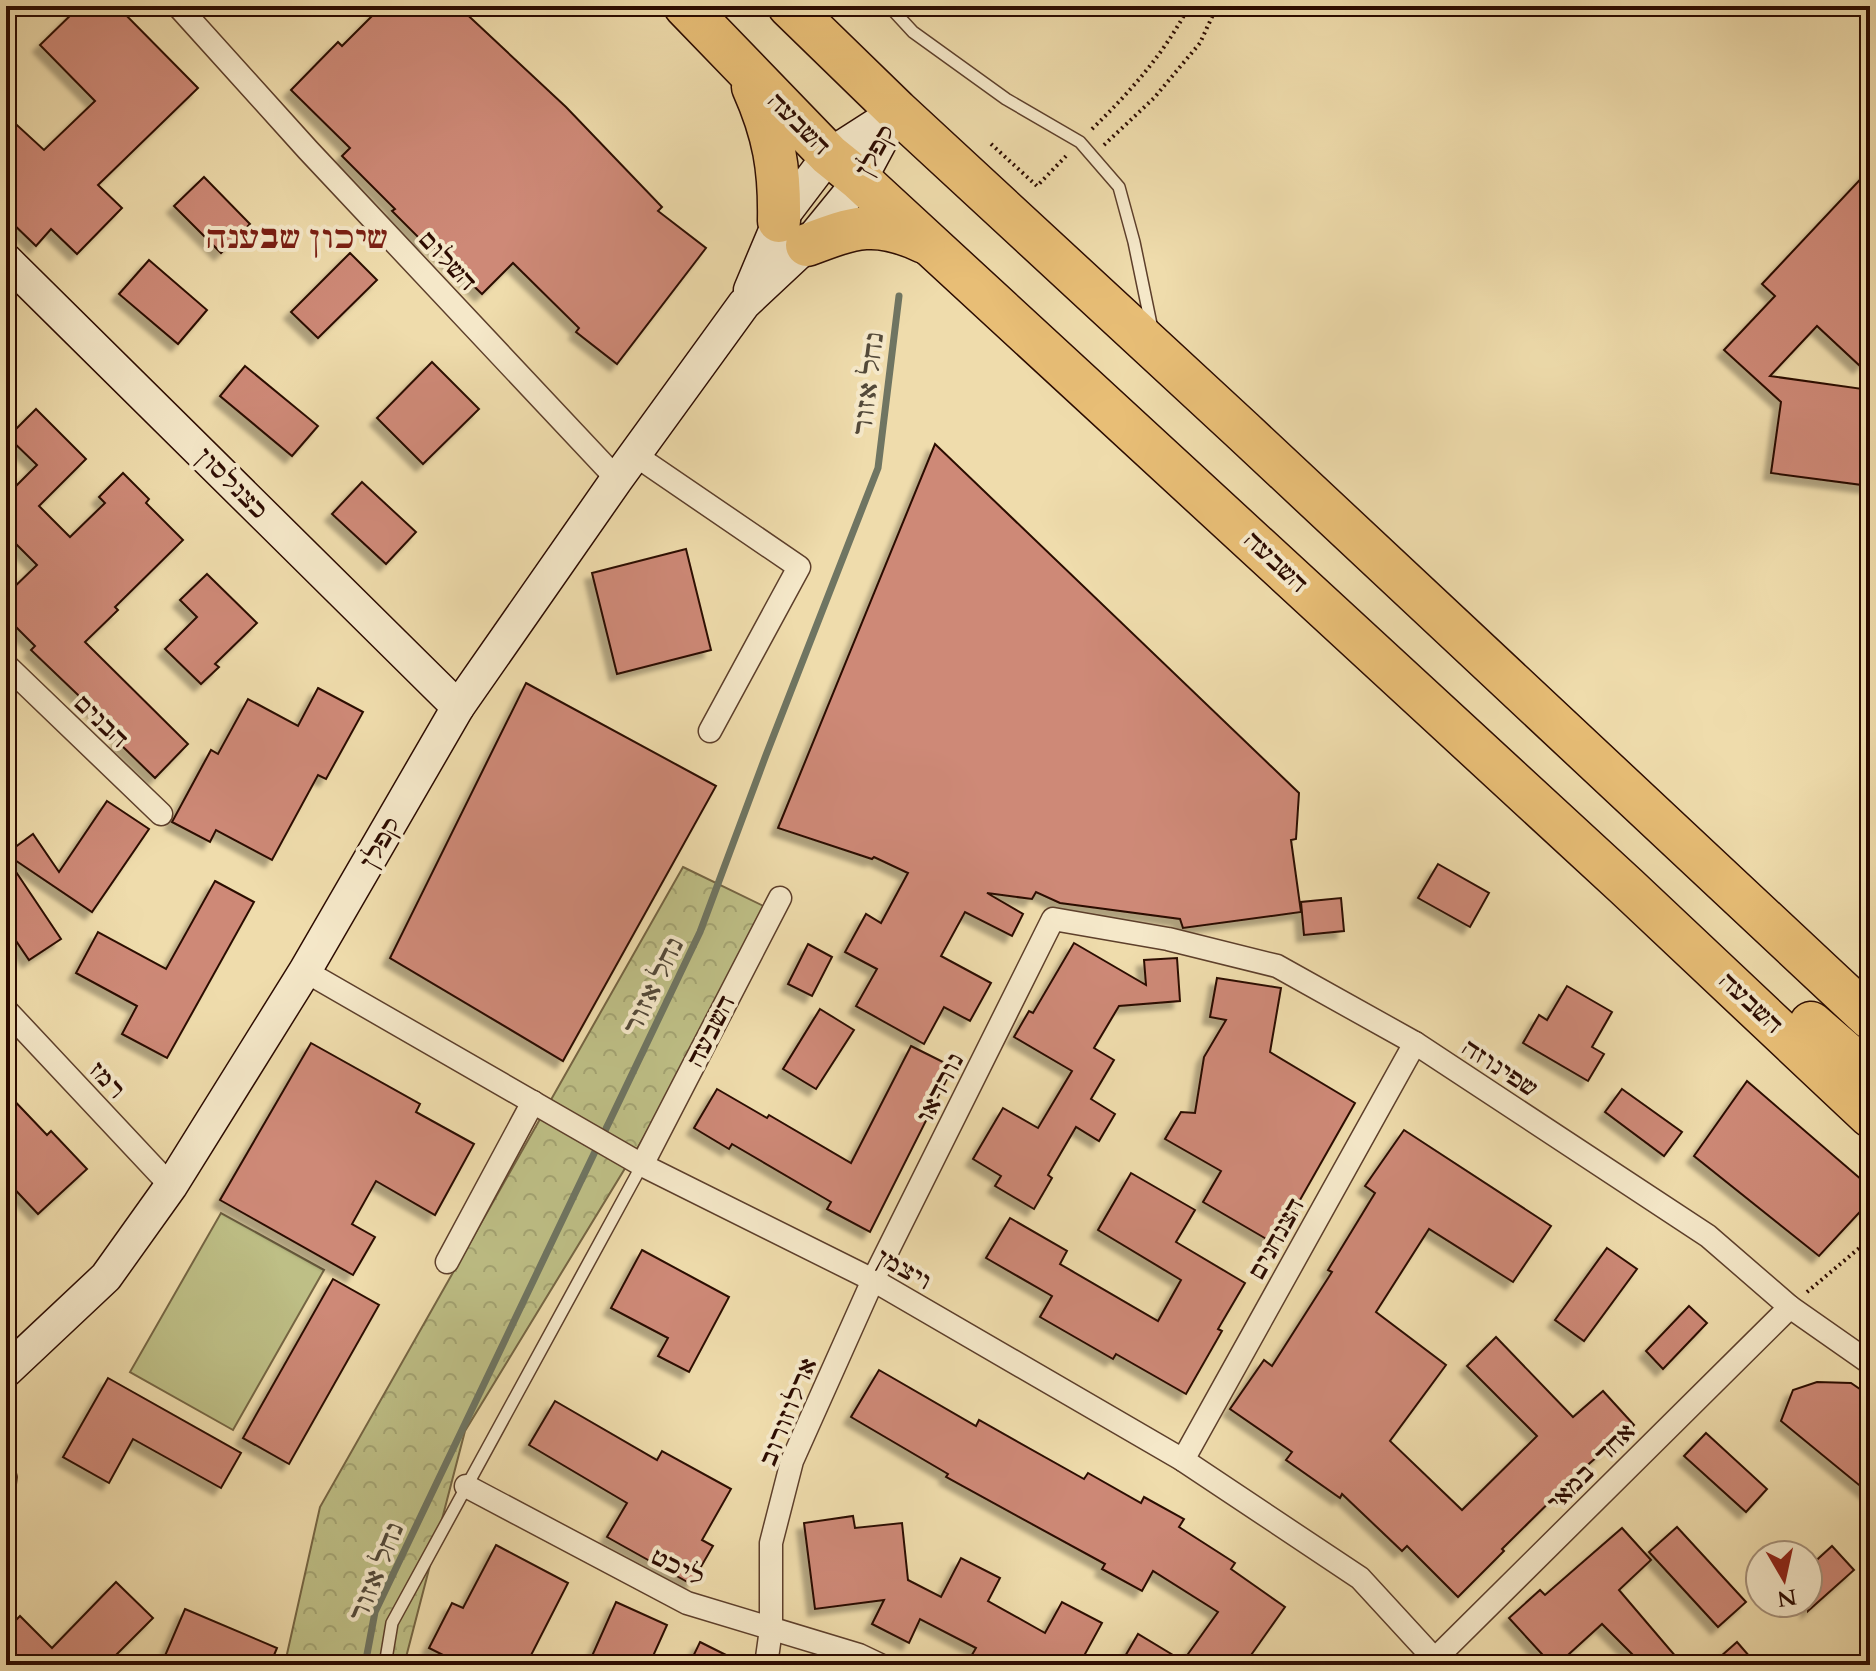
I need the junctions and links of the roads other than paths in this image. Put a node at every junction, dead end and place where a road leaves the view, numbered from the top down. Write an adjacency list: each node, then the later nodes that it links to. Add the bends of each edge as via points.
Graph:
1 (178, 6): 12 (street, השלום, via 308,150)
2 (685, 6): 5 (highway, השבעה)
3 (789, 6): 6 (highway)
4 (889, 6): 11 (lane, via 913,32 1006,99 1080,142 1119,187)
5 (744, 67): 7 (highway, השבעה); 8 (highway, via 772,133)
6 (897, 111): 7 (street, קפלן); 11 (highway)
7 (844, 167): 8 (street, קפלן); 9 (highway, השבעה)
8 (793, 233): 9 (highway, via 882,227); 12 (street, קפלן)
9 (935, 248): 17 (highway, השבעה)
10 (6, 260): 14 (street, כצנלסון)
11 (1159, 353): 22 (highway)
12 (626, 467): 14 (street, קפלן); 15 (street, השלום, via 799,567)
13 (6, 665): 16 (street, הבנים)
14 (458, 707): 20 (street, קפלן)
15 (710, 731)
16 (161, 814)
17 (1627, 887): 24 (highway, via 1781,997); 26 (highway, השבעה)
18 (780, 898): 27 (street, השבעה)
19 (1053, 919): 23 (street, שפינוזה, via 1168,939 1277,966); 30 (street, נורדאו)
20 (305, 971): 25 (street, ויצמן); 28 (street, קפלן)
21 (6, 1010): 28 (street, רמז)
22 (1870, 1018)
23 (1415, 1043): 31 (street, שפינוזה, via 1708,1236); 35 (street, הצנחנים)
24 (1870, 1074)
25 (533, 1102): 27 (street, ויצמן); 29 (street)
26 (1870, 1116)
27 (634, 1160): 30 (street, ויצמן); 36 (lane)
28 (171, 1186): 33 (street, קפלן, via 106,1277)
29 (447, 1262)
30 (873, 1280): 35 (street, ויצמן); 38 (street, ארלוזורוב, via 792,1461 771,1543)
31 (1790, 1307): 32 (street, שפינוזה); 39 (street, אחד במאי)
32 (1870, 1363)
33 (6, 1371)
34 (6, 1459): 37 (lane, via 11,1477)
35 (1183, 1460): 39 (street, ויצמן, via 1360,1578)
36 (466, 1486): 38 (street, ליכט, via 687,1603); 40 (lane, via 392,1623)
37 (6, 1512)
38 (771, 1629): 41 (street, ארלוזורוב); 42 (street, ליכט)
39 (1435, 1663)
40 (385, 1665)
41 (766, 1665)
42 (880, 1665)

